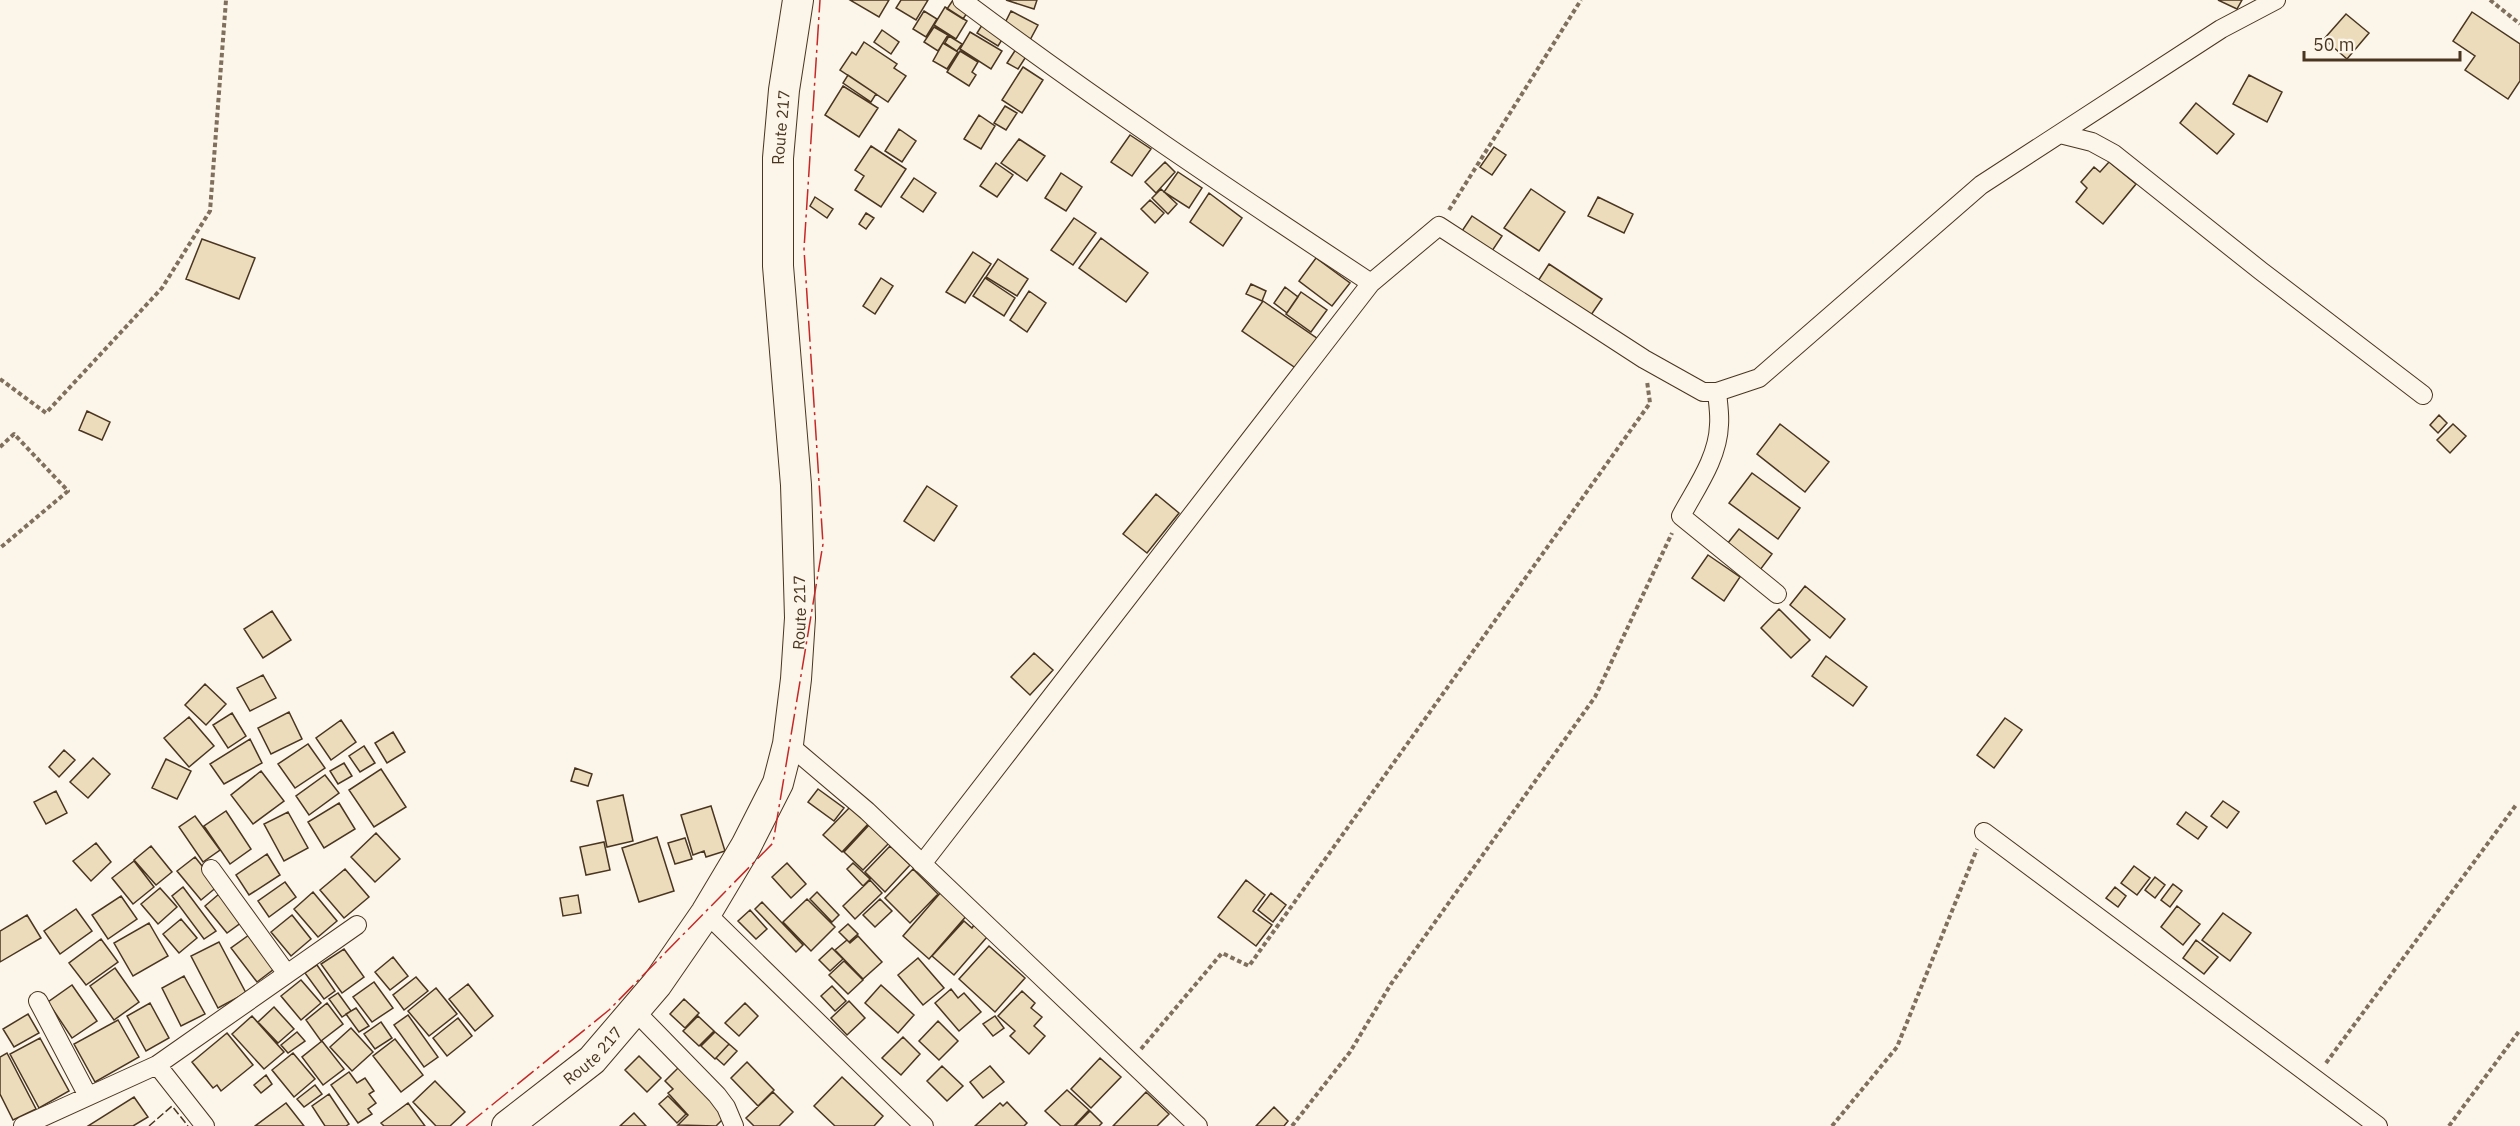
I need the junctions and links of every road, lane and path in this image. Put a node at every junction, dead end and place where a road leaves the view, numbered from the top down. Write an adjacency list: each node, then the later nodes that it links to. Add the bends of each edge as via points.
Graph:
1 (226, 0): 12 (path, via 210,211 162,288 46,413)
2 (798, 0): 19 (main road, Route 217, via 778,158 778,266 798,548 798,659)
3 (962, 0): 10 (street, via 1225,187)
4 (1581, 0): 9 (path)
5 (2276, 0): 8 (street, via 2221,29)
6 (2490, 0): 7 (path)
7 (2520, 24)
8 (2060, 134): 13 (street, via 1982,185 1759,378); 14 (street, via 2092,142 2114,154)
9 (1439, 226): 10 (street); 11 (street)
10 (1371, 283): 22 (street)
11 (1644, 359): 13 (street, via 1703,392); 30 (path, via 1650,403 1249,966 1222,953)
12 (0, 379)
13 (1717, 392): 16 (street, via 1716,445)
14 (2422, 394)
15 (0, 447): 17 (path, via 14,434 68,491)
16 (1681, 516): 18 (street); 40 (path, via 1595,697 1391,984 1350,1052)
17 (0, 548)
18 (1777, 594)
19 (788, 744): 22 (street); 24 (main road, Route 217, via 778,783)
20 (2516, 805): 32 (path)
21 (1984, 832): 32 (street); 41 (path, via 1897,1047)
22 (922, 864): 30 (street)
23 (211, 869): 26 (street)
24 (706, 913): 28 (main road, Route 217); 38 (street)
25 (357, 925): 26 (street)
26 (286, 974): 31 (street)
27 (38, 1001): 33 (street)
28 (635, 1011): 36 (main road, Route 217, via 592,1060); 37 (street, via 717,1095)
29 (2520, 1030): 43 (path)
30 (1130, 1062): 39 (street)
31 (157, 1065): 33 (street); 35 (street)
32 (2314, 1078): 42 (street)
33 (88, 1096): 34 (street)
34 (23, 1126)
35 (205, 1126)
36 (507, 1126)
37 (734, 1126)
38 (924, 1126)
39 (1198, 1126)
40 (1292, 1126)
41 (1832, 1126)
42 (2378, 1126)
43 (2449, 1126)

